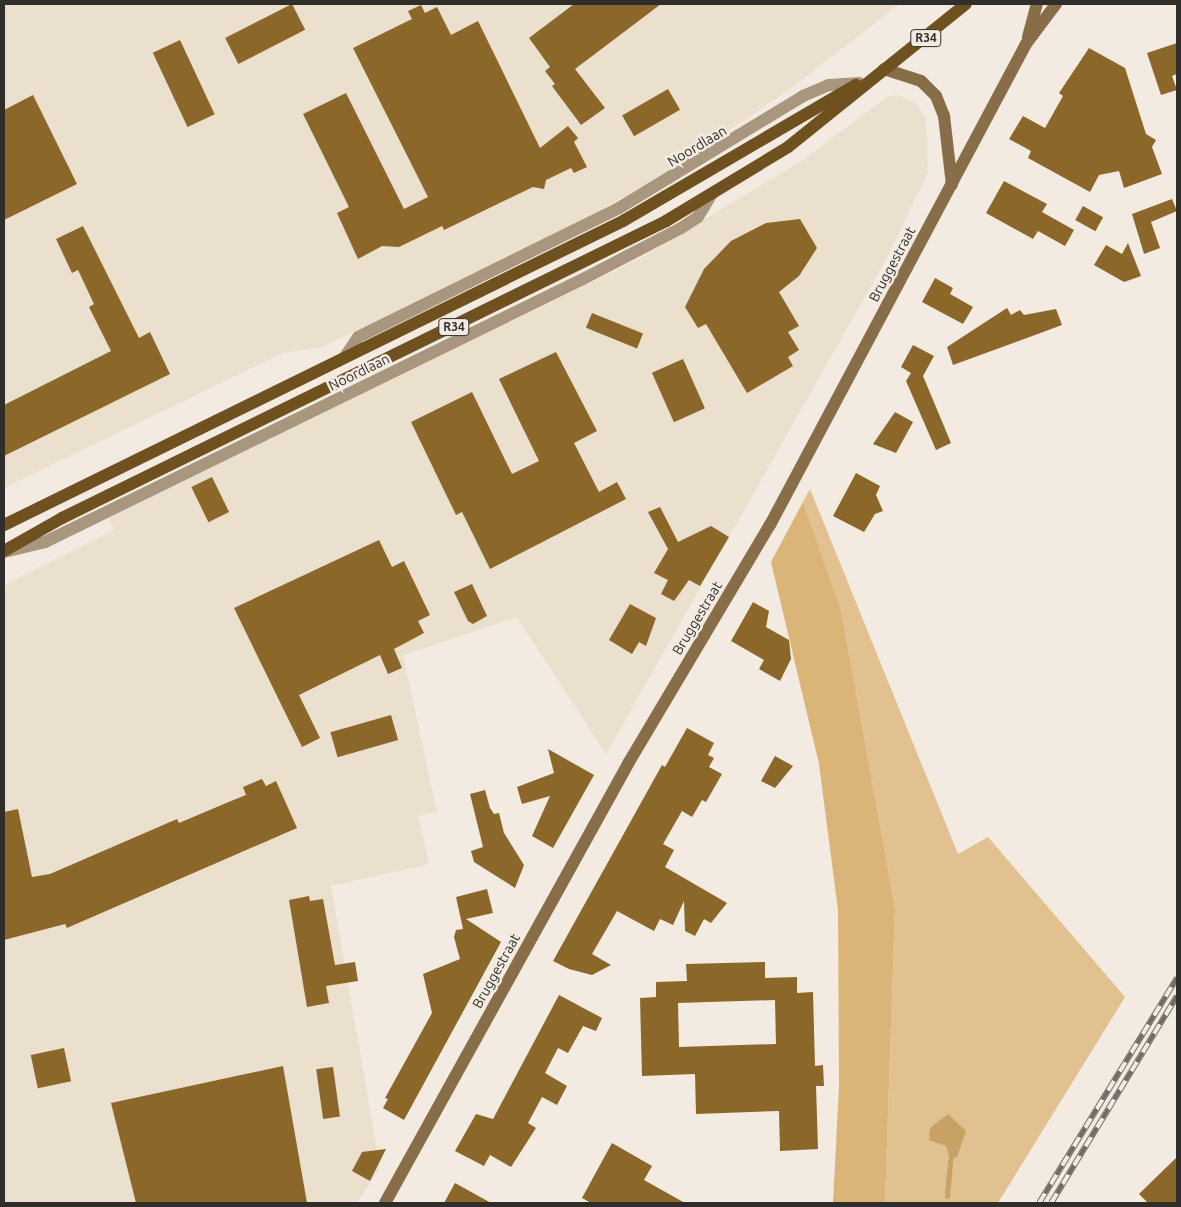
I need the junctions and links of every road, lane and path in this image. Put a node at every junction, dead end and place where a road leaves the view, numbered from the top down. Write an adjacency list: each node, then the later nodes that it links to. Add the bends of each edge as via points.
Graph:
1 (966, 4): 5 (main road, Noordlaan / R34)
2 (1037, 4): 4 (street, Bruggestraat)
3 (1056, 4): 4 (street, Bruggestraat)
4 (1026, 44): 6 (street, Bruggestraat)
5 (884, 69): 6 (street, via 921,81 936,96 944,116); 7 (main road, Noordlaan / R34, via 624,221); 8 (main road, Noordlaan / R34, via 788,146 633,239 62,518)
6 (952, 185): 9 (street, Bruggestraat, via 770,524 629,762)
7 (4, 525)
8 (4, 551)
9 (385, 1203)

